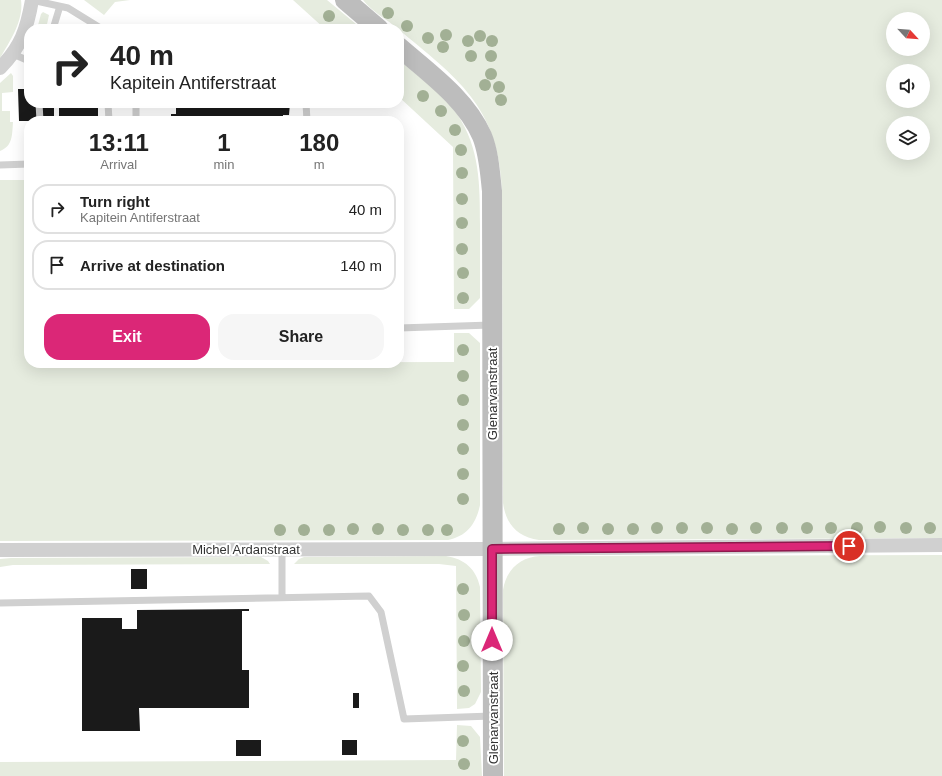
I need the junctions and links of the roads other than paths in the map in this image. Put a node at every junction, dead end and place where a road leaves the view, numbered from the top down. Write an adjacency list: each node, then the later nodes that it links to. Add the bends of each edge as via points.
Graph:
1 (32, 0): 3 (lane); 4 (street)
2 (345, 0): 7 (street)
3 (60, 6): 5 (lane); 6 (lane)
4 (28, 24)
5 (55, 24)
6 (94, 24)
7 (373, 24)
8 (24, 32): 10 (street)
9 (404, 52): 15 (street, Glenarvanstraat, via 462,104 482,136 492,191)
10 (13, 54): 11 (lane); 12 (street)
11 (24, 59)
12 (0, 68)
13 (24, 164): 14 (lane)
14 (0, 165)
15 (491, 325): 16 (lane); 19 (street, Glenarvanstraat)
16 (404, 328)
17 (942, 545): 19 (street, Michel Ardanstraat)
18 (282, 549): 19 (street, Michel Ardanstraat); 20 (street, Michel Ardanstraat); 21 (lane)
19 (492, 549): 23 (street, Glenarvanstraat)
20 (0, 550)
21 (282, 597): 22 (lane); 23 (lane, via 369,596 381,612 404,719)
22 (0, 603)
23 (493, 716): 24 (street, Glenarvanstraat)
24 (493, 776)

